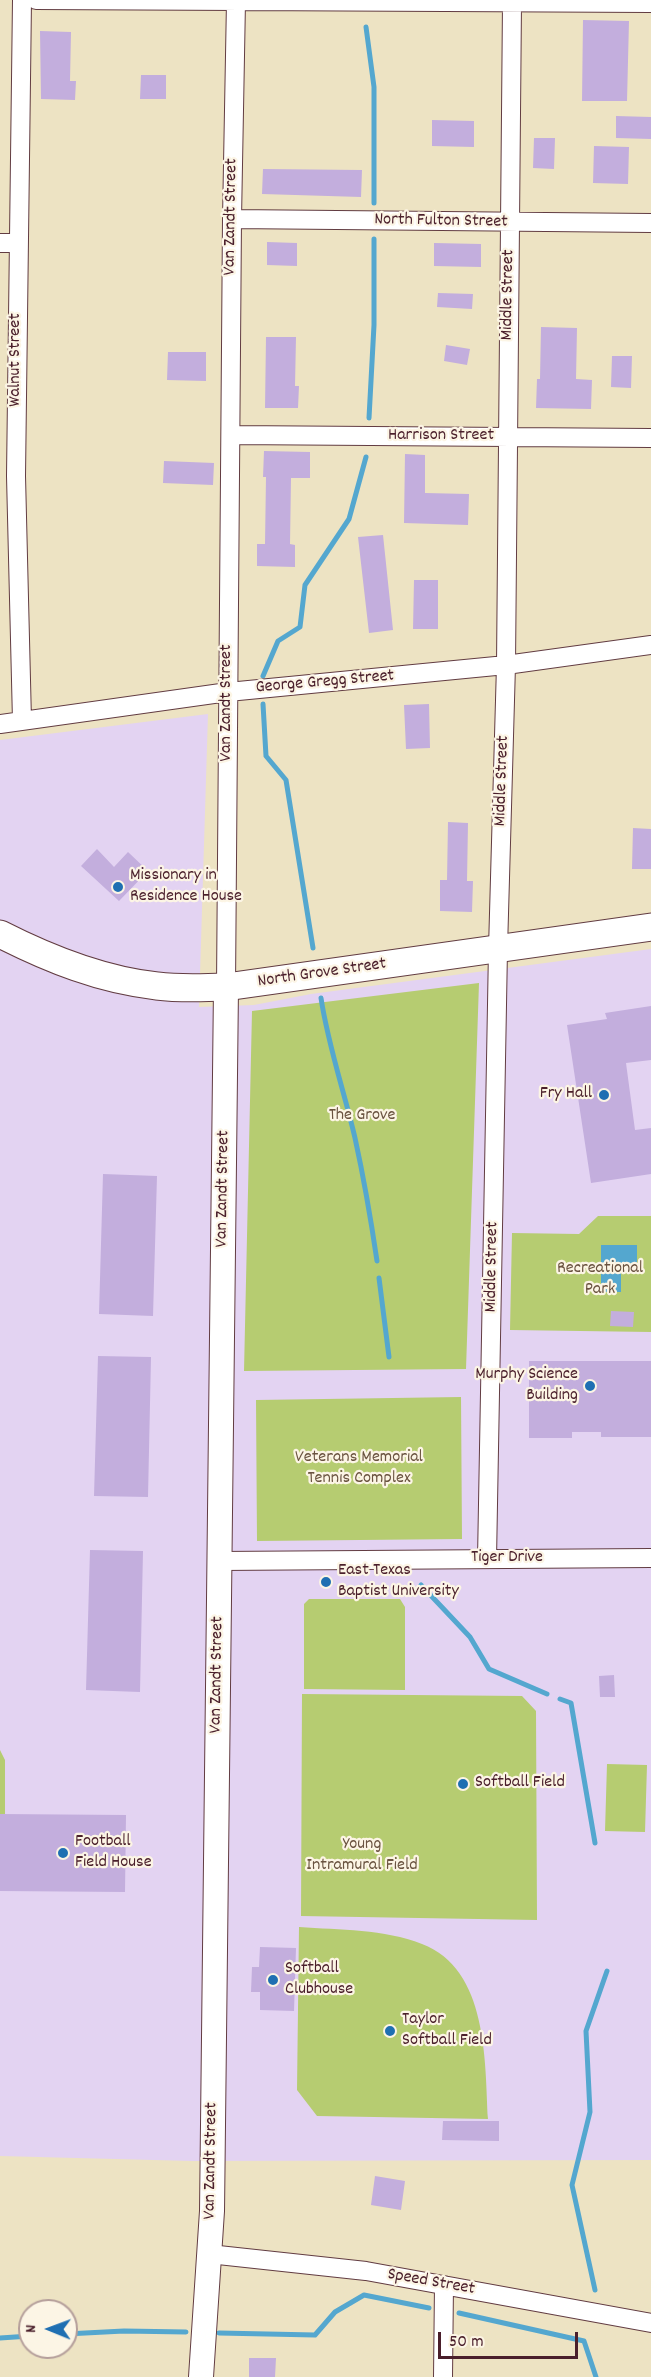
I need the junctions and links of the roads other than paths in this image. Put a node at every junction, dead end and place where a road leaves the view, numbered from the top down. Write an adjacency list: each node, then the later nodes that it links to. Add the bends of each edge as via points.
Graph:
1 (22, 0): 9 (street, Walnut Street)
2 (36, 0): 3 (street)
3 (236, 1): 4 (street); 6 (street, Van Zandt Street)
4 (512, 3): 5 (street); 7 (street, Middle Street)
5 (651, 3)
6 (232, 219): 7 (street, North Fulton Street); 10 (street, Van Zandt Street)
7 (510, 223): 8 (street, North Fulton Street); 11 (street, Middle Street)
8 (651, 223)
9 (9, 243): 13 (street, Walnut Street)
10 (231, 435): 11 (street, Harrison Street); 16 (street, Van Zandt Street)
11 (508, 437): 12 (street, Harrison Street); 15 (street, Middle Street)
12 (651, 438)
13 (8, 480): 17 (street, Walnut Street)
14 (651, 645): 15 (street, George Gregg Street)
15 (506, 665): 16 (street, George Gregg Street); 21 (street, Middle Street)
16 (228, 692): 17 (street, George Gregg Street); 22 (street, Van Zandt Street)
17 (22, 721): 18 (street, George Gregg Street)
18 (0, 724)
19 (651, 927): 21 (main road, North Grove Street)
20 (0, 934): 22 (main road, North Grove Street, via 46,956 110,978 157,986)
21 (498, 949): 22 (main road, North Grove Street); 24 (street, Middle Street)
22 (226, 987): 25 (street, Van Zandt Street)
23 (651, 1558): 24 (street, Tiger Drive)
24 (487, 1560): 25 (street, Tiger Drive)
25 (219, 1561): 26 (street, Van Zandt Street)
26 (209, 2254): 27 (street, Speed Street, via 343,2268); 29 (street, Van Zandt Street)
27 (444, 2285): 28 (street, Speed Street); 30 (street)
28 (651, 2323)
29 (201, 2377)
30 (443, 2377)

